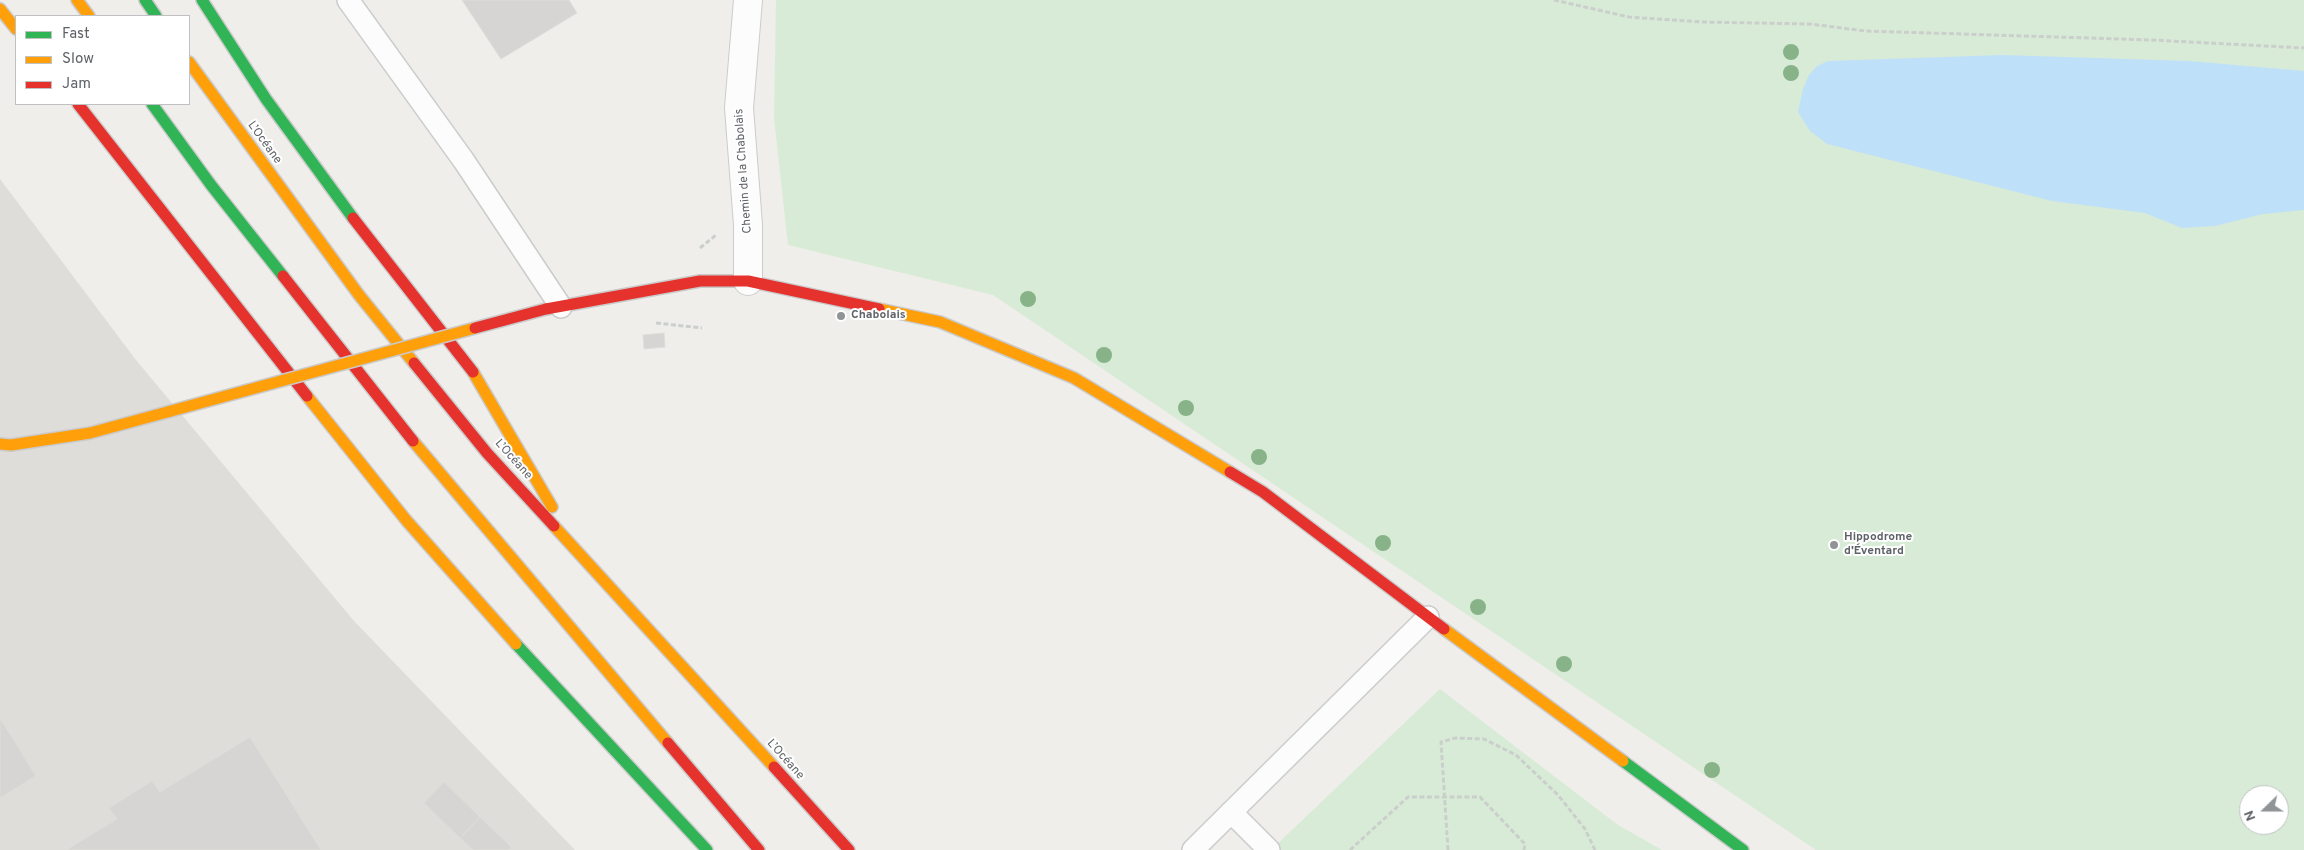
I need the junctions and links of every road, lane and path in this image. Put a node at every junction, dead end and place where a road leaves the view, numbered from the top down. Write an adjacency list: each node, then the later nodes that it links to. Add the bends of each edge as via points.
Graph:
1 (78, 0): 8 (main road)
2 (144, 0): 9 (main road)
3 (202, 0): 18 (main road, via 266,99 476,377)
4 (348, 0): 16 (lane, via 464,161)
5 (748, 0): 15 (street, Chemin de la Chabolais, via 739,108 748,225)
6 (1554, 0): 11 (path, via 1629,17 1702,22 1810,24 1866,31)
7 (0, 9): 10 (main road)
8 (88, 15)
9 (155, 15)
10 (15, 28)
11 (2304, 48)
12 (190, 63): 18 (main road, L’Océane, via 365,302 487,453)
13 (79, 105): 22 (main road, via 406,520 542,674)
14 (153, 105): 23 (main road, via 211,185 436,471)
15 (748, 282): 16 (main road, via 700,282); 19 (main road, via 940,322 1074,378 1263,492)
16 (554, 308): 17 (main road, bridge, via 90,433)
17 (0, 444)
18 (579, 554): 24 (main road, L’Océane)
19 (1428, 617): 21 (lane); 31 (main road)
20 (1445, 797): 27 (path, via 1408,797); 28 (path); 29 (path, via 1480,797 1525,844); 30 (path, via 1441,742 1455,738 1484,739 1516,755 1558,795 1585,830)
21 (1231, 812): 25 (lane); 26 (lane)
22 (706, 850)
23 (759, 850)
24 (849, 850)
25 (1193, 850)
26 (1268, 850)
27 (1350, 850)
28 (1448, 850)
29 (1524, 850)
30 (1595, 850)
31 (1743, 850)

